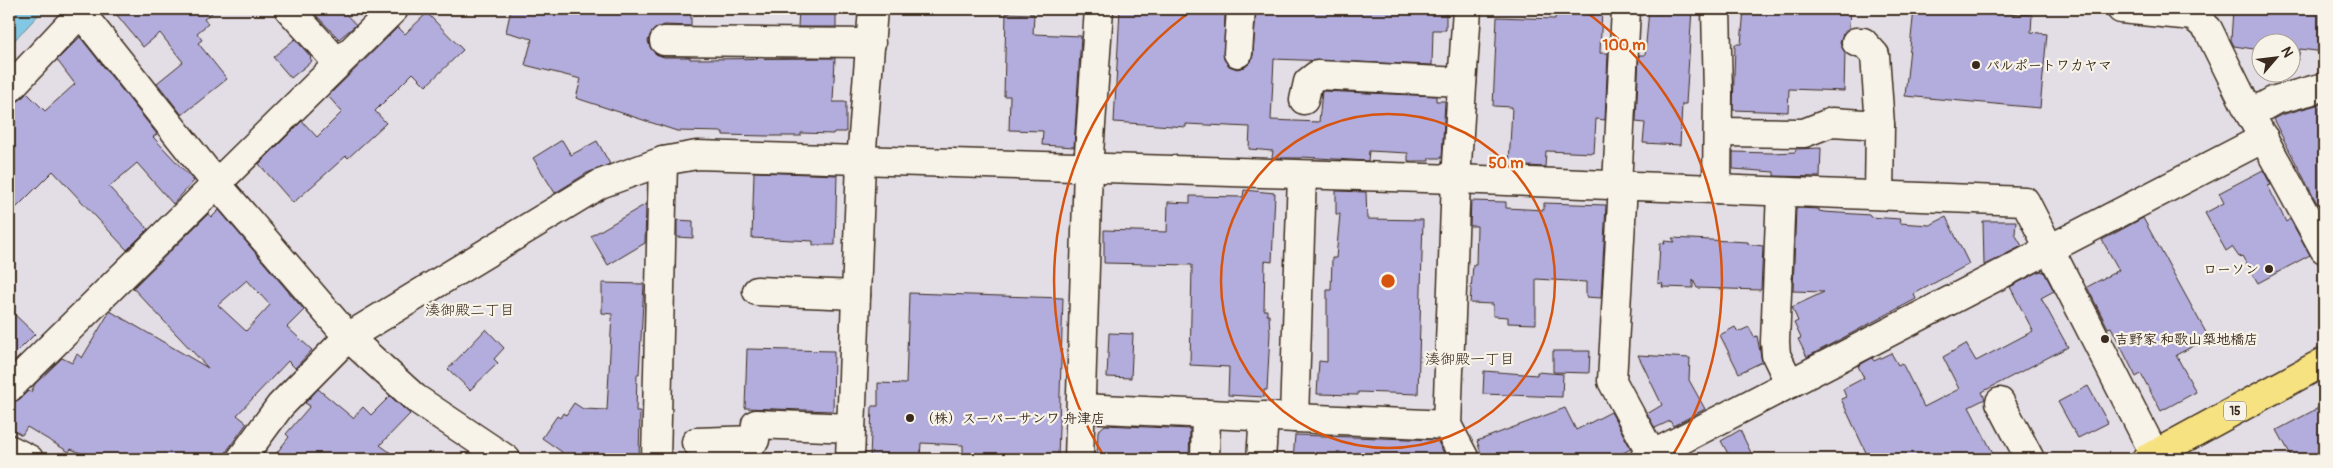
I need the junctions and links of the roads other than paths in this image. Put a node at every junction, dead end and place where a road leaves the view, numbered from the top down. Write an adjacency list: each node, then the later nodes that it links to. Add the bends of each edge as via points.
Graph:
1 (289, 9): 15 (street)
2 (394, 9): 15 (street)
3 (873, 9): 13 (street)
4 (1099, 9): 26 (street)
5 (1240, 9): 14 (street)
6 (1467, 9): 16 (street)
7 (1626, 9): 30 (street)
8 (1716, 9): 22 (street)
9 (2121, 9): 20 (street, via 2193,16 2200,21 2208,29)
10 (82, 11): 18 (street); 29 (street)
11 (664, 41): 13 (street)
12 (1856, 42): 21 (street, via 1863,42 1875,55)
13 (871, 44): 25 (street)
14 (1238, 52)
15 (338, 63): 29 (street)
16 (1462, 82): 19 (street, via 1317,75 1308,82); 28 (street)
17 (2324, 86): 20 (street, via 2276,100)
18 (9, 89)
19 (1304, 100)
20 (2250, 114): 23 (street)
21 (1880, 125): 22 (street, via 1832,122 1804,133); 33 (street)
22 (1718, 132): 31 (street)
23 (2264, 138): 34 (street); 35 (street)
24 (663, 161): 25 (street, via 697,155); 38 (street, via 600,184); 56 (street)
25 (861, 161): 26 (street); 37 (street)
26 (1088, 168): 27 (street); 43 (street)
27 (1302, 174): 28 (street); 46 (street)
28 (1456, 179): 30 (street); 47 (street)
29 (216, 183): 38 (street); 41 (street)
30 (1620, 185): 31 (street); 51 (street, via 1612,381)
31 (1717, 189): 32 (street)
32 (1781, 192): 33 (street); 40 (street, via 1775,342 1776,355)
33 (1879, 196): 35 (street, via 2025,201)
34 (2324, 249)
35 (2049, 251): 40 (street); 52 (street)
36 (757, 292): 37 (street)
37 (856, 295): 48 (street)
38 (348, 338): 54 (street, via 280,406); 55 (street, via 416,398)
39 (2324, 362): 52 (main road, 15)
40 (1790, 384): 51 (street)
41 (9, 388)
42 (2000, 402): 62 (street)
43 (1080, 408): 44 (street); 58 (street)
44 (1206, 414): 45 (street); 59 (street)
45 (1264, 416): 46 (street); 60 (street)
46 (1294, 418): 47 (street)
47 (1447, 425): 61 (street)
48 (851, 428): 49 (street, via 756,424 755,440); 57 (street)
49 (696, 442)
50 (9, 448): 53 (street)
51 (1648, 457)
52 (2153, 458)
53 (29, 459)
54 (241, 459)
55 (506, 459)
56 (656, 459)
57 (850, 459)
58 (1079, 459)
59 (1206, 459)
60 (1260, 459)
61 (1464, 459)
62 (2030, 459)

